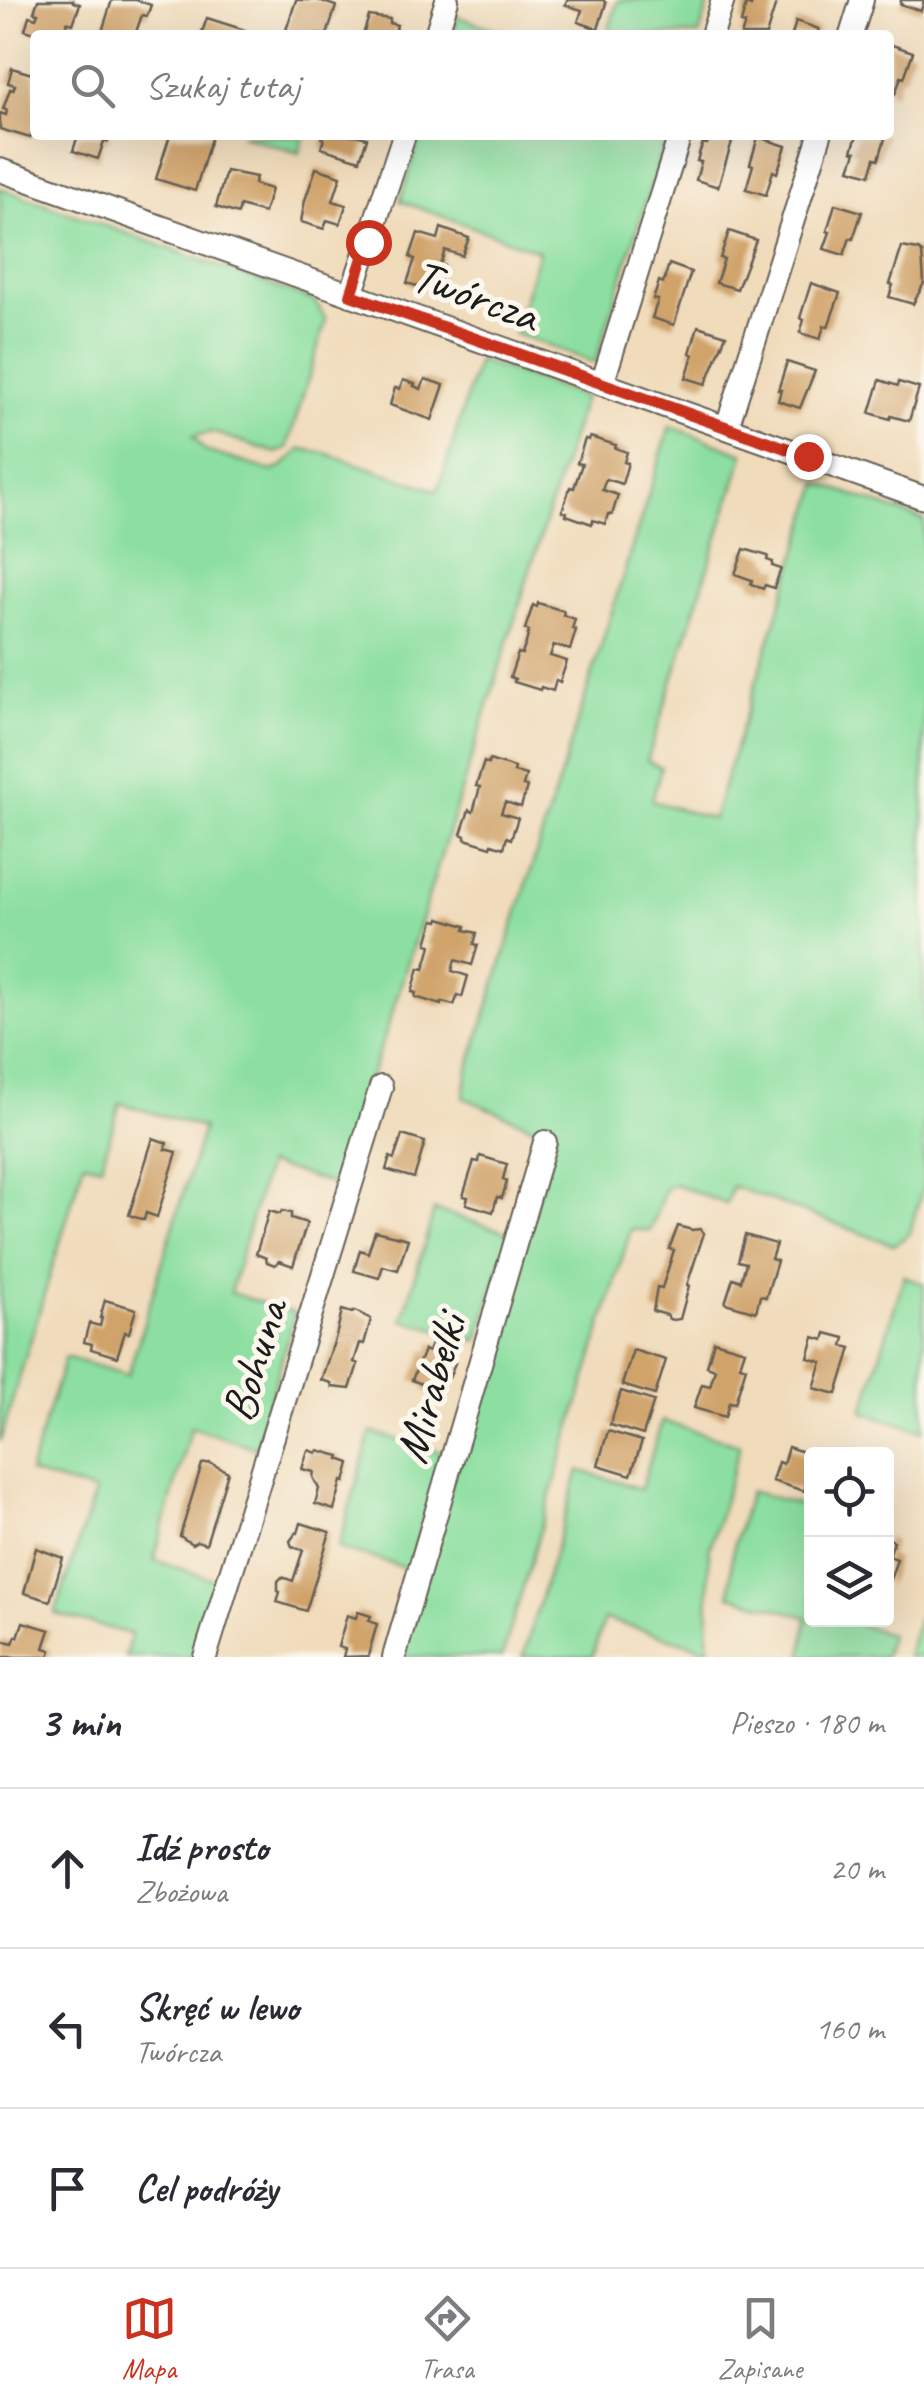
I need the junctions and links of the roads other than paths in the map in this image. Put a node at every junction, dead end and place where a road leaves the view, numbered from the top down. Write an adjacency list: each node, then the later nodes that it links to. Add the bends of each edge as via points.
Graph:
1 (447, 0): 4 (street)
2 (722, 0): 5 (street)
3 (862, 0): 6 (street)
4 (438, 30)
5 (713, 30)
6 (853, 30)
7 (402, 140): 11 (street)
8 (678, 140): 12 (street)
9 (818, 140): 13 (street)
10 (0, 170): 11 (street, Twórcza)
11 (351, 295): 12 (street, Twórcza)
12 (602, 384): 13 (street, Twórcza)
13 (728, 428): 14 (street, Twórcza)
14 (924, 498)
15 (381, 1087): 17 (street, Bohuna)
16 (545, 1142): 18 (street, Mirabelki)
17 (205, 1657)
18 (394, 1657)

